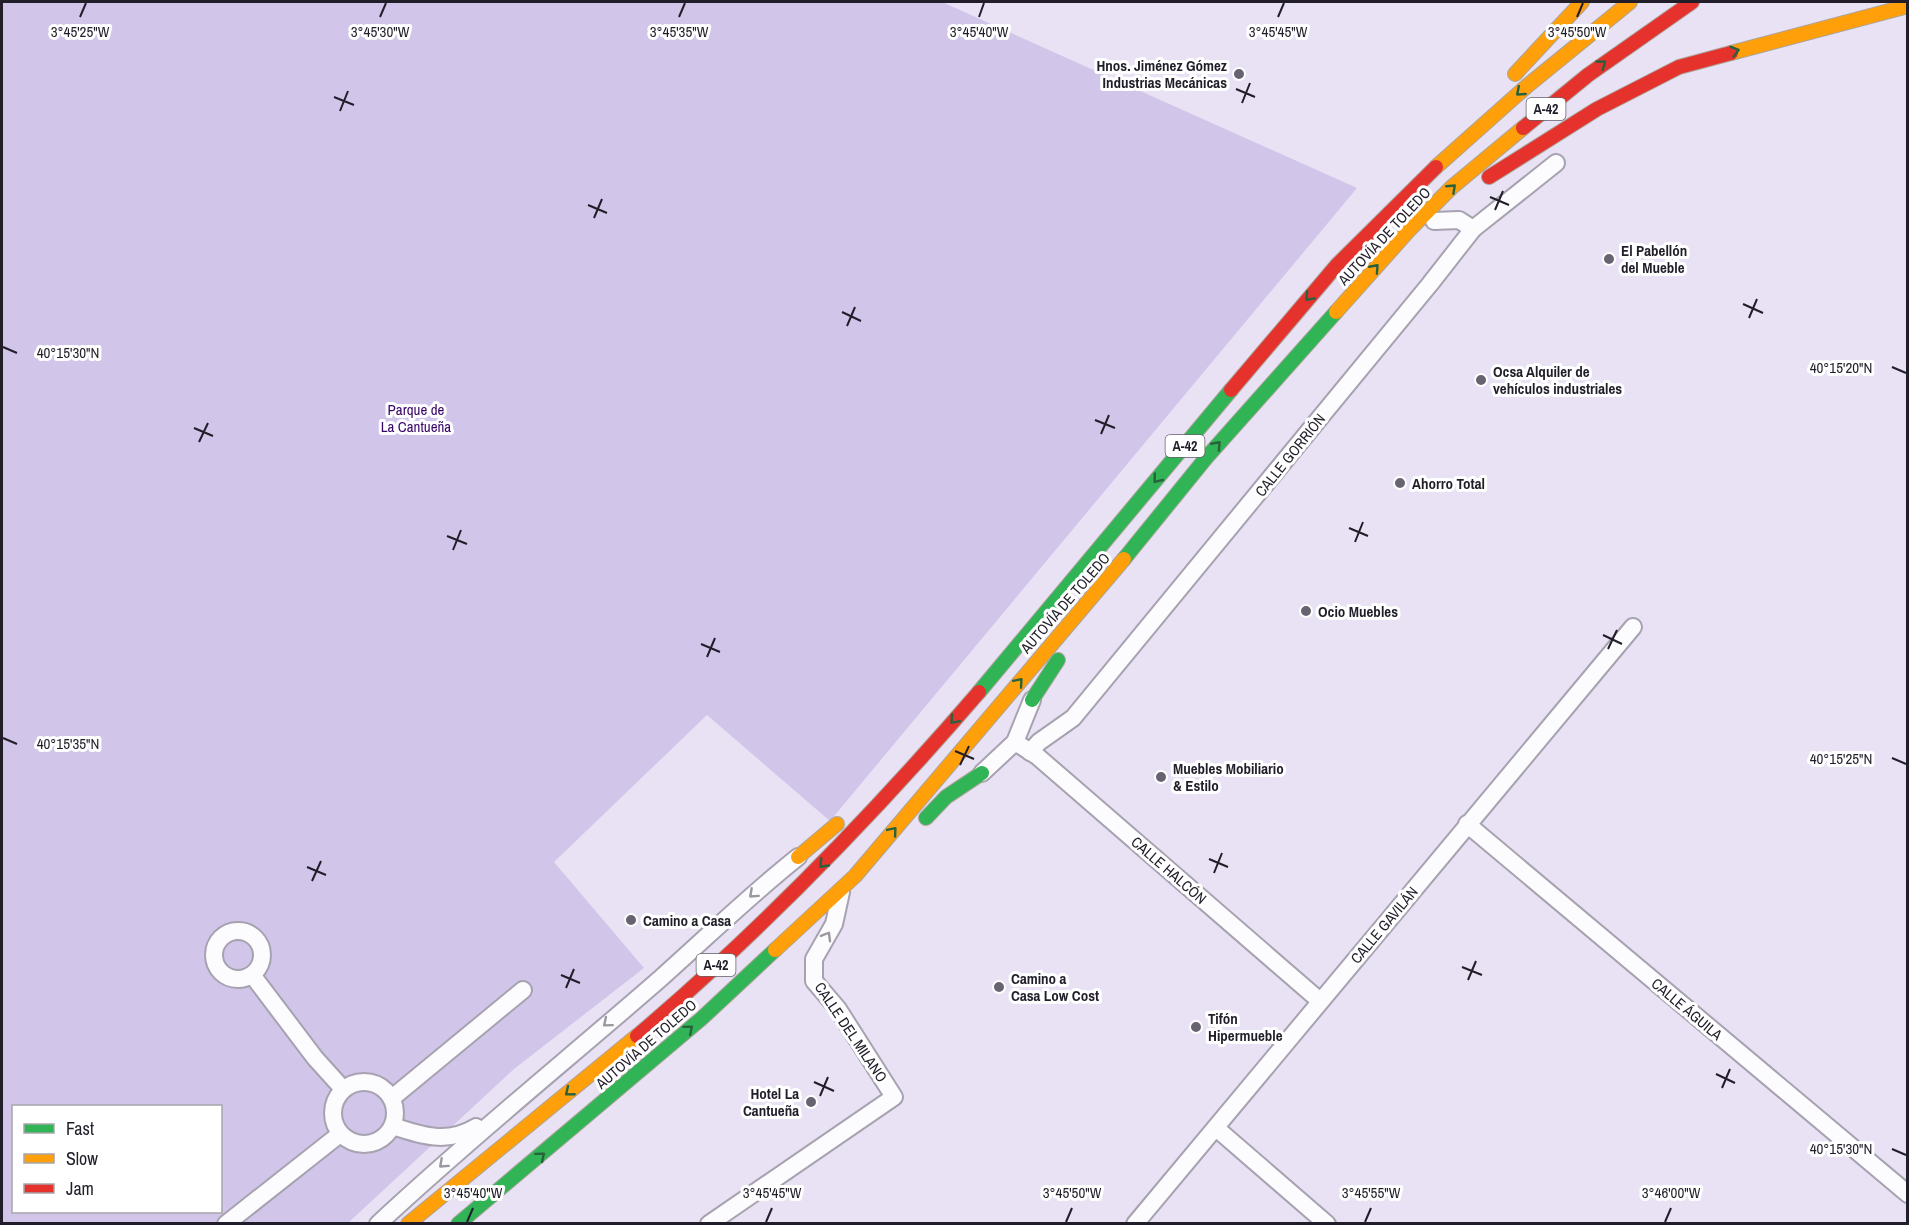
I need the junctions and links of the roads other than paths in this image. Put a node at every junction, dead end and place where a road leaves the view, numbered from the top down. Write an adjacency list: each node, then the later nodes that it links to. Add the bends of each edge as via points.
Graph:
1 (1582, 2): 5 (highway)
2 (1630, 2): 13 (highway, AUTOVÍA DE TOLEDO / A-42, one-way to 13, via 1488,119)
3 (1692, 2): 11 (highway, AUTOVÍA DE TOLEDO / A-42, one-way to 3, via 1452,187 1588,75)
4 (1908, 6): 8 (highway, one-way to 4, via 1597,109 1679,67)
5 (1509, 80)
6 (1493, 97): 13 (highway)
7 (1556, 163): 12 (street, CALLE GORRIÓN)
8 (1479, 184)
9 (1460, 199): 10 (highway)
10 (1434, 220): 11 (highway); 12 (street, via 1459,220)
11 (1410, 229): 14 (highway, AUTOVÍA DE TOLEDO / A-42, one-way to 11, via 1206,458)
12 (1473, 229): 20 (street, CALLE GORRIÓN, via 1073,718)
13 (1363, 239): 16 (highway, AUTOVÍA DE TOLEDO / A-42, one-way to 16, via 1288,321)
14 (1101, 588): 17 (highway); 27 (highway, AUTOVÍA DE TOLEDO / A-42, one-way to 14)
15 (1633, 627): 23 (street, CALLE GAVILÁN)
16 (993, 676): 18 (highway, via 950,705); 42 (highway, AUTOVÍA DE TOLEDO / A-42, one-way to 42, via 870,816 767,920 587,1077)
17 (1032, 700): 19 (street)
18 (934, 721)
19 (1015, 742): 20 (street, CALLE HALCÓN); 21 (street)
20 (1030, 752): 31 (street, CALLE HALCÓN)
21 (982, 773): 24 (highway, via 946,797)
22 (849, 813): 25 (highway)
23 (1467, 824): 31 (street, CALLE GAVILÁN); 39 (street, CALLE ÁGUILA)
24 (916, 829)
25 (798, 857): 34 (street, one-way to 34)
26 (886, 861): 27 (highway)
27 (855, 876): 28 (highway, AUTOVÍA DE TOLEDO / A-42)
28 (841, 891): 38 (highway, AUTOVÍA DE TOLEDO / A-42, one-way to 28, via 701,1019); 45 (street, CALLE DEL MILANO, one-way to 28, via 894,1097 838,1009 814,981 813,959 834,924)
29 (253, 976): 32 (street)
30 (523, 990): 33 (street)
31 (1320, 1001): 36 (street, CALLE GAVILÁN)
32 (343, 1089): 33 (street, via 364,1081 375,1083); 37 (street, via 334,1102 332,1119)
33 (392, 1098): 35 (street)
34 (502, 1111): 35 (street, via 465,1134 442,1138); 41 (street, one-way to 41)
35 (393, 1126): 37 (street, via 383,1138 368,1144 352,1143)
36 (1216, 1128): 46 (street, CALLE GAVILÁN); 47 (street)
37 (340, 1134): 40 (street)
38 (496, 1193): 43 (highway, AUTOVÍA DE TOLEDO / A-42); 44 (street)
39 (1908, 1194)
40 (226, 1224)
41 (378, 1224)
42 (408, 1224)
43 (458, 1224)
44 (485, 1224)
45 (709, 1224)
46 (1135, 1224)
47 (1327, 1224)

